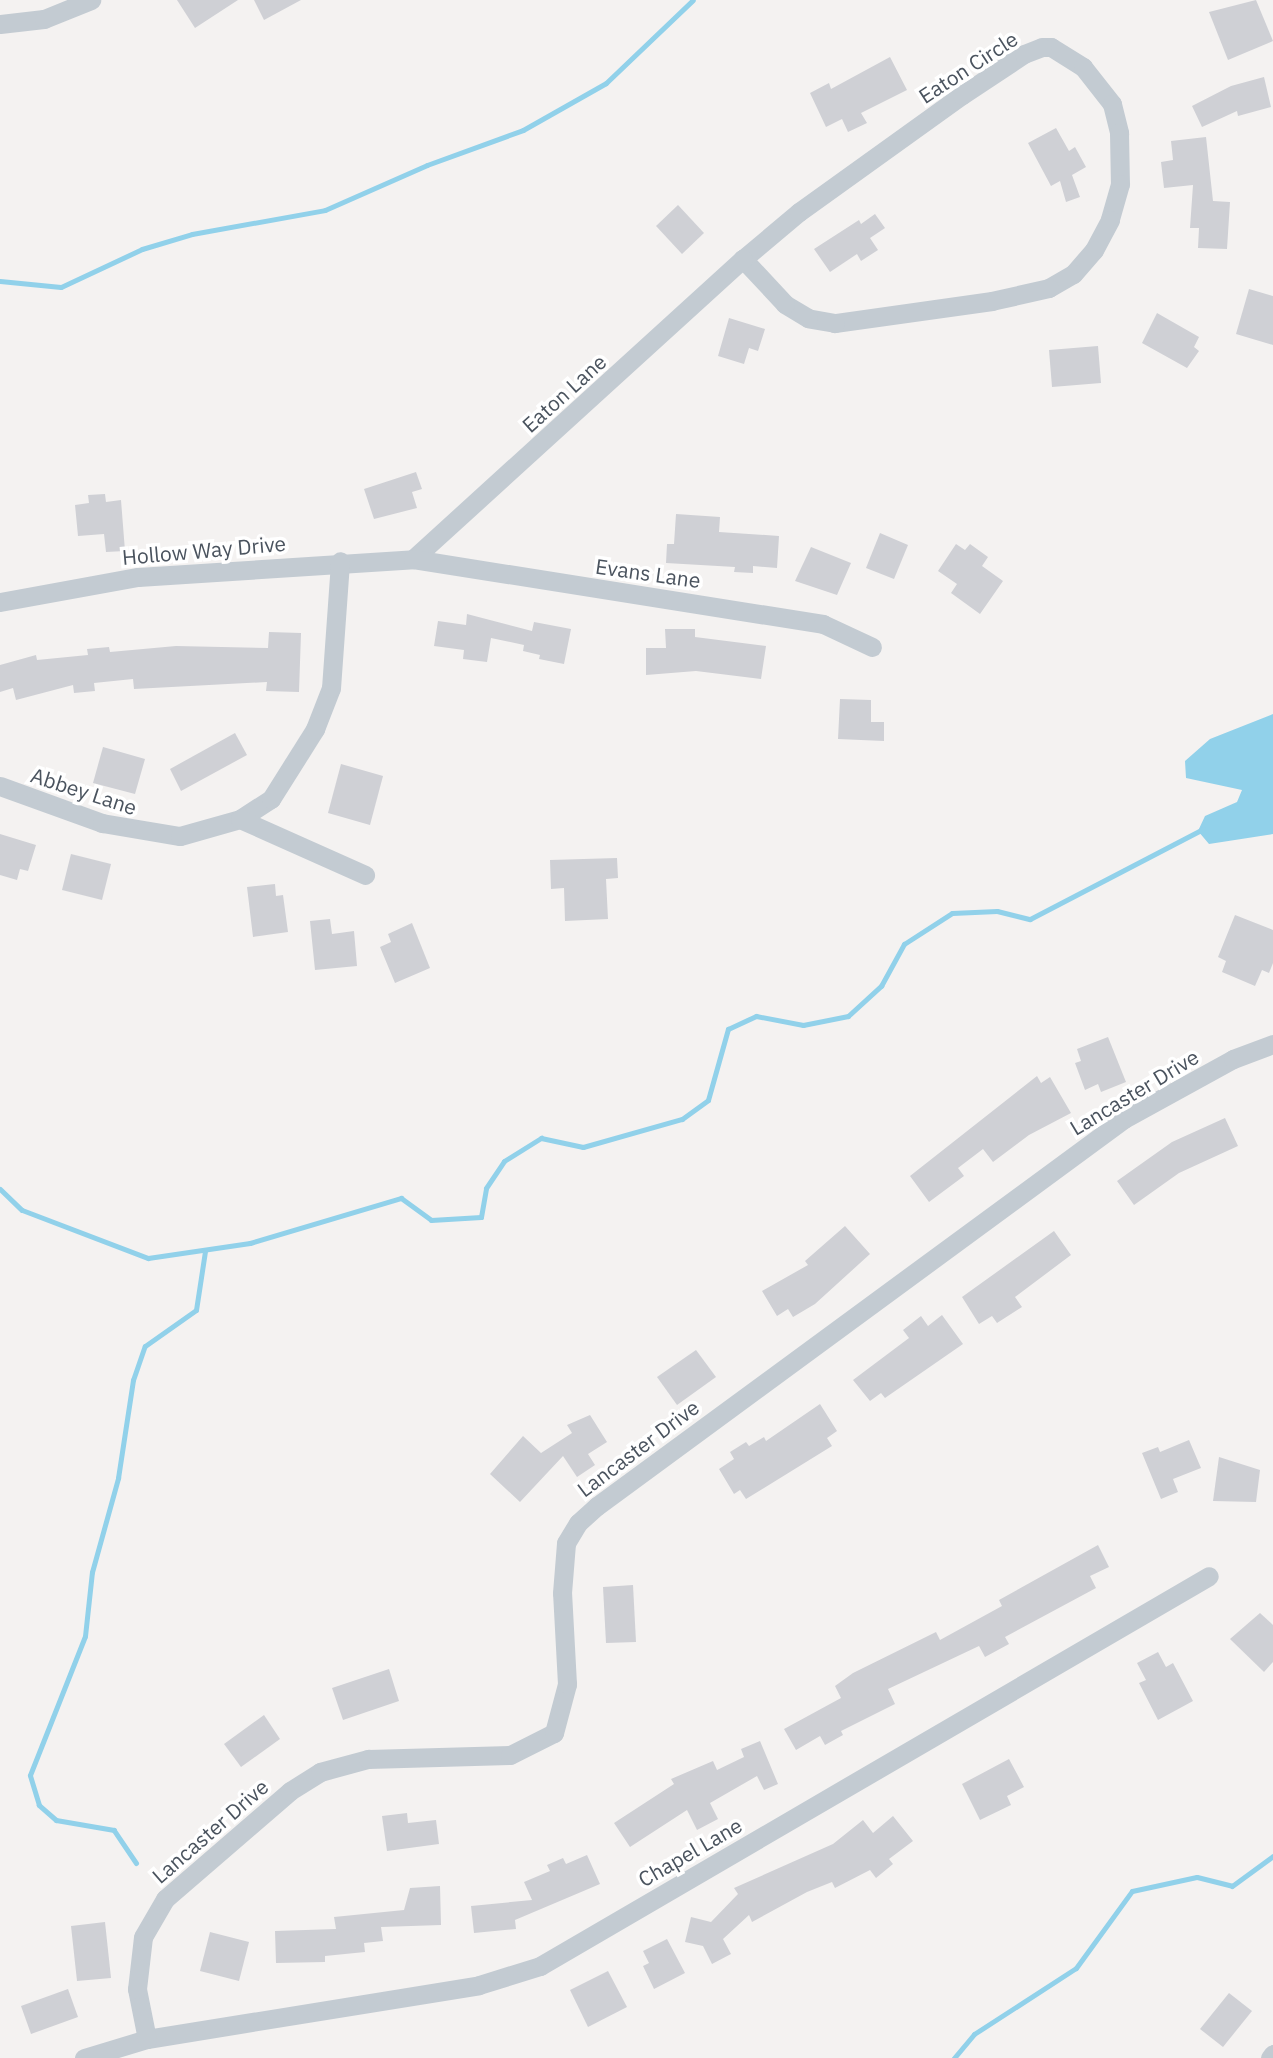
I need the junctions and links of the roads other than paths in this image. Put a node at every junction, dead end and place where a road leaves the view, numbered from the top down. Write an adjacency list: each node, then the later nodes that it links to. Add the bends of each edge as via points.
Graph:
1 (91, 0): 2 (street, via 44,19)
2 (0, 24)
3 (743, 259): 3 (street, Eaton Circle, via 799,212 1024,54 1051,47 1083,67 1112,104 1119,133 1120,184 1110,220 1094,250 1073,274 1049,288 992,301 835,323 808,318 785,304); 4 (street, Eaton Lane)
4 (413, 559): 5 (street, Hollow Way Drive); 7 (street, Evans Lane, via 811,622)
5 (340, 561): 6 (street, Hollow Way Drive, via 138,576); 9 (street, Abbey Lane, via 331,688 295,766 271,799)
6 (0, 602)
7 (872, 647)
8 (0, 786): 9 (street, Abbey Lane, via 138,832 180,836)
9 (240, 819): 10 (street)
10 (365, 874)
11 (1273, 1044): 13 (street, Lancaster Drive, via 1233,1059 1124,1119 597,1506 578,1523 566,1543 562,1593 567,1684 554,1733 510,1755 368,1759 320,1772 290,1791 165,1899 143,1937 137,1989)
12 (1209, 1576): 13 (street, Chapel Lane, via 540,1966 479,1985)
13 (147, 2039): 15 (street)
14 (1273, 2054): 16 (street)
15 (85, 2058)
16 (1269, 2058)

